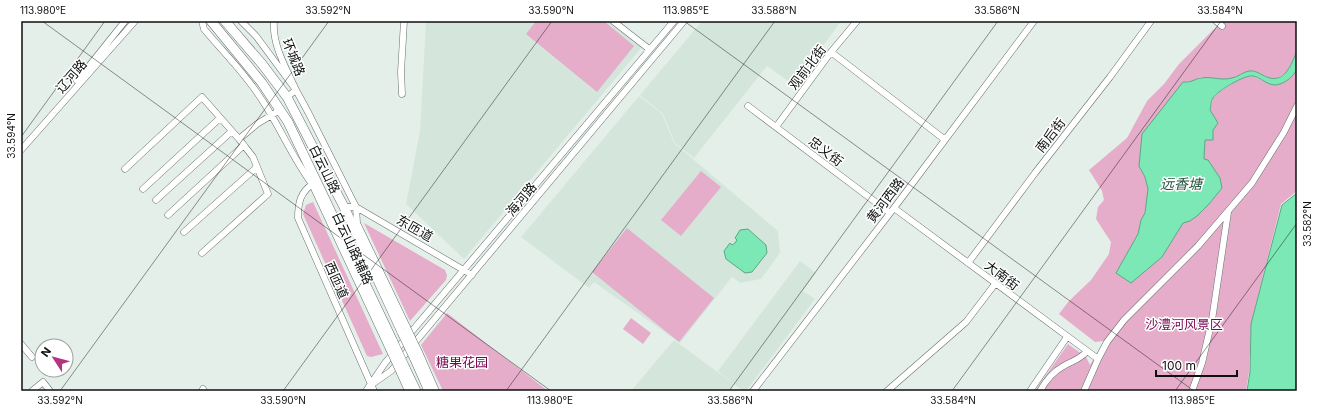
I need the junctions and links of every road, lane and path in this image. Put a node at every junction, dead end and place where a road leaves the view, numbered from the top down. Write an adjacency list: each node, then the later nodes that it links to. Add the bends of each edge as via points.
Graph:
1 (125, 21): 33 (street, 辽河路)
2 (135, 21): 33 (street, 辽河路)
3 (201, 21): 17 (street); 26 (street, via 204,29 248,81)
4 (211, 21): 17 (highway, 白云山路)
5 (225, 21): 22 (highway, 白云山路)
6 (241, 21): 20 (street, 白云山路辅路, via 256,36)
7 (274, 21): 20 (street, 环城路, via 275,42)
8 (404, 21): 21 (street)
9 (613, 21): 18 (street)
10 (674, 21): 18 (street, 海河路)
11 (684, 21): 48 (street, 海河路)
12 (857, 21): 19 (street, 观前北街)
13 (1034, 21): 31 (street, 黄河西路)
14 (1151, 21): 46 (street, 南后街)
15 (1216, 21): 16 (street)
16 (1222, 26)
17 (219, 30): 25 (highway, 白云山路, via 262,83)
18 (649, 49): 47 (street, 海河路)
19 (831, 52): 28 (street, 观前北街); 31 (street)
20 (296, 90): 22 (street, 环城路); 40 (street, 白云山路辅路)
21 (402, 94)
22 (288, 97): 39 (highway, 白云山路)
23 (748, 106): 28 (street, 忠义街)
24 (1297, 106): 42 (street, via 1258,174)
25 (280, 110): 26 (street); 36 (highway, 白云山路, via 288,122)
26 (271, 115): 30 (street); 36 (street, via 301,170)
27 (220, 118): 29 (street); 35 (street, via 202,97); 37 (street)
28 (776, 127): 41 (street, 忠义街)
29 (232, 131): 30 (street); 38 (street)
30 (239, 139): 32 (street)
31 (944, 139): 41 (street, 黄河西路)
32 (244, 145): 34 (street); 43 (street)
33 (23, 148)
34 (257, 167): 44 (street); 45 (street, via 268,194)
35 (125, 169)
36 (314, 182): 57 (highway, 白云山路, bridge); 58 (street, 西匝道, via 298,202 298,218)
37 (142, 189)
38 (156, 200)
39 (344, 207): 40 (street); 50 (highway, 白云山路)
40 (356, 207): 47 (street, 东匝道); 50 (street, 白云山路辅路, via 357,223)
41 (892, 210): 46 (street, 大南街); 66 (street, 黄河西路)
42 (1228, 212): 56 (street, via 1124,320); 71 (street, via 1212,320 1202,363)
43 (168, 215)
44 (184, 232)
45 (202, 253)
46 (968, 263): 49 (street, 大南街)
47 (464, 270): 48 (street, 东匝道); 58 (street, 海河路, via 386,363)
48 (472, 275): 58 (street, 海河路, via 391,371)
49 (995, 284): 51 (street, 大南街); 67 (street, via 966,322)
50 (404, 330): 54 (highway, 白云山路, bridge)
51 (1067, 337): 53 (street, 大南街); 68 (street)
52 (21, 344): 55 (street)
53 (1086, 351): 56 (street, 大南街); 69 (street, via 1083,356 1050,376)
54 (416, 355): 64 (highway); 65 (street)
55 (32, 357)
56 (1098, 359): 70 (street)
57 (402, 370): 62 (street); 63 (highway)
58 (372, 388): 61 (street, 海河路)
59 (32, 391): 60 (street, via 43,382)
60 (50, 391)
61 (366, 391)
62 (408, 391)
63 (416, 391)
64 (429, 391)
65 (436, 391)
66 (753, 391)
67 (887, 391)
68 (1030, 391)
69 (1040, 391)
70 (1084, 391)
71 (1192, 391)

